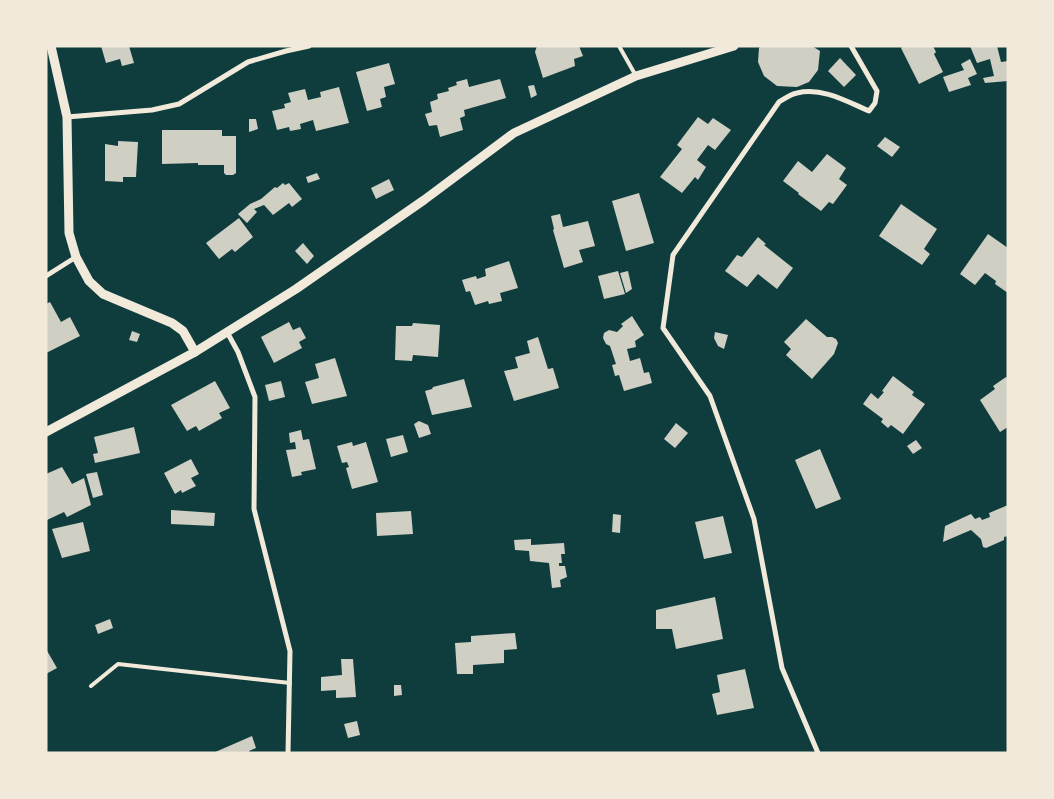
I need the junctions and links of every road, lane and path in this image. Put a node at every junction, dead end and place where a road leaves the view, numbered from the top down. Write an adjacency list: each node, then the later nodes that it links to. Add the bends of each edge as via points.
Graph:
1 (51, 46): 7 (street)
2 (309, 46): 7 (street, via 248,62 179,104 152,110)
3 (619, 46): 6 (lane)
4 (734, 46): 6 (street)
5 (851, 46): 16 (street, via 877,91 875,103 869,111 818,91 796,93 779,102 673,255 663,328 710,396 754,519 782,668)
6 (636, 76): 10 (street, via 514,133 296,289)
7 (67, 117): 8 (street, via 68,233)
8 (76, 256): 9 (street); 11 (street, via 89,280 104,294 172,323 183,331)
9 (46, 276)
10 (227, 332): 11 (street); 13 (street, via 255,397 254,508 290,651)
11 (195, 352): 12 (street)
12 (46, 432)
13 (290, 683): 14 (lane, via 118,664); 15 (street)
14 (91, 686)
15 (288, 753)
16 (818, 753)

